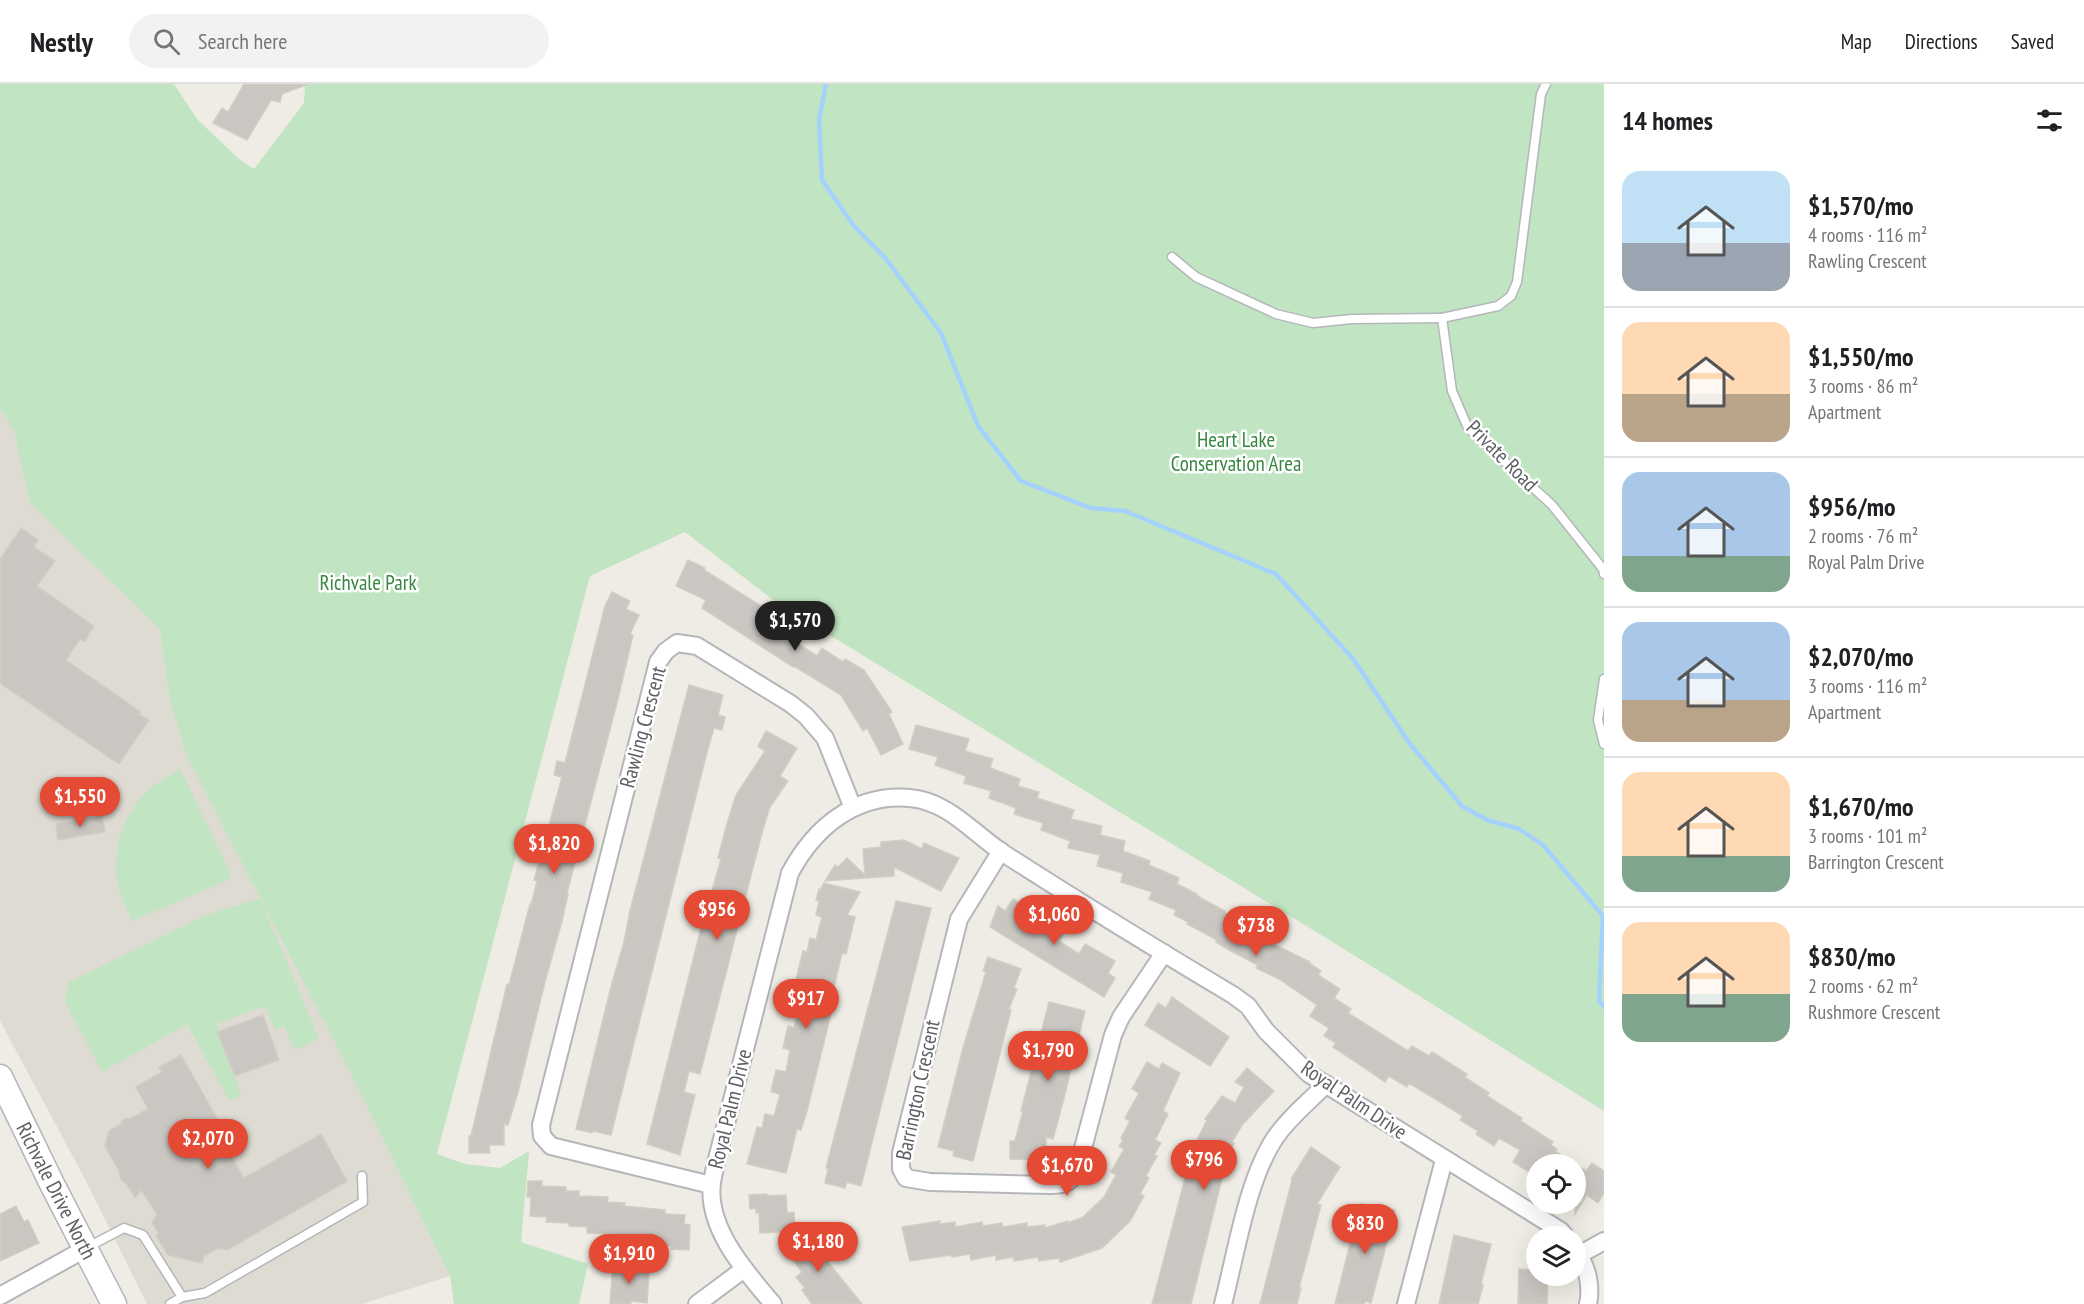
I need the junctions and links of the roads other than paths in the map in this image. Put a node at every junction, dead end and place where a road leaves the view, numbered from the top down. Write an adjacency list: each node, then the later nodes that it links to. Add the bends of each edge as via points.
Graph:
1 (1546, 84): 3 (lane, via 1541,94 1517,282 1511,296 1498,306)
2 (1172, 256): 3 (lane, via 1196,277 1276,315 1313,322)
3 (1442, 318): 4 (lane, Private Road, via 1452,392 1468,428 1552,505)
4 (1604, 574)
5 (1604, 679): 6 (lane, via 1598,720)
6 (1604, 744)
7 (853, 808): 8 (street, Royal Palm Drive, via 898,798 924,801 953,814); 14 (street, Royal Palm Drive, via 812,839 790,873); 14 (street, Rawling Crescent, via 825,738 806,716 697,646 677,643 666,651 658,663 541,1125 542,1136 551,1146)
8 (1000, 851): 9 (street, Royal Palm Drive); 9 (street, Barrington Crescent, via 959,919 901,1153 901,1169 906,1178 1050,1185 1063,1185 1073,1179 1113,1035)
9 (1164, 953): 10 (street, Royal Palm Drive, via 1248,1006 1266,1031 1309,1074)
10 (1326, 1084): 12 (street, Royal Palm Drive); 27 (street, via 1289,1120 1262,1162)
11 (2, 1085): 18 (street, Richvale Drive North)
12 (1444, 1160): 15 (street, Royal Palm Drive); 28 (street)
13 (362, 1176): 22 (lane, via 363,1202 205,1293)
14 (711, 1185): 19 (street, Royal Palm Drive, via 721,1233)
15 (1554, 1226)
16 (1604, 1241): 17 (street)
17 (1586, 1248)
18 (85, 1249): 21 (street); 22 (lane, via 124,1228 143,1235); 23 (street, Richvale Drive North)
19 (744, 1269): 25 (street); 26 (street, Royal Palm Drive)
20 (1586, 1274): 29 (street, via 1591,1286)
21 (0, 1296)
22 (182, 1297): 24 (lane)
23 (114, 1304)
24 (170, 1304)
25 (697, 1304)
26 (773, 1304)
27 (1223, 1304)
28 (1407, 1304)
29 (1588, 1304)

